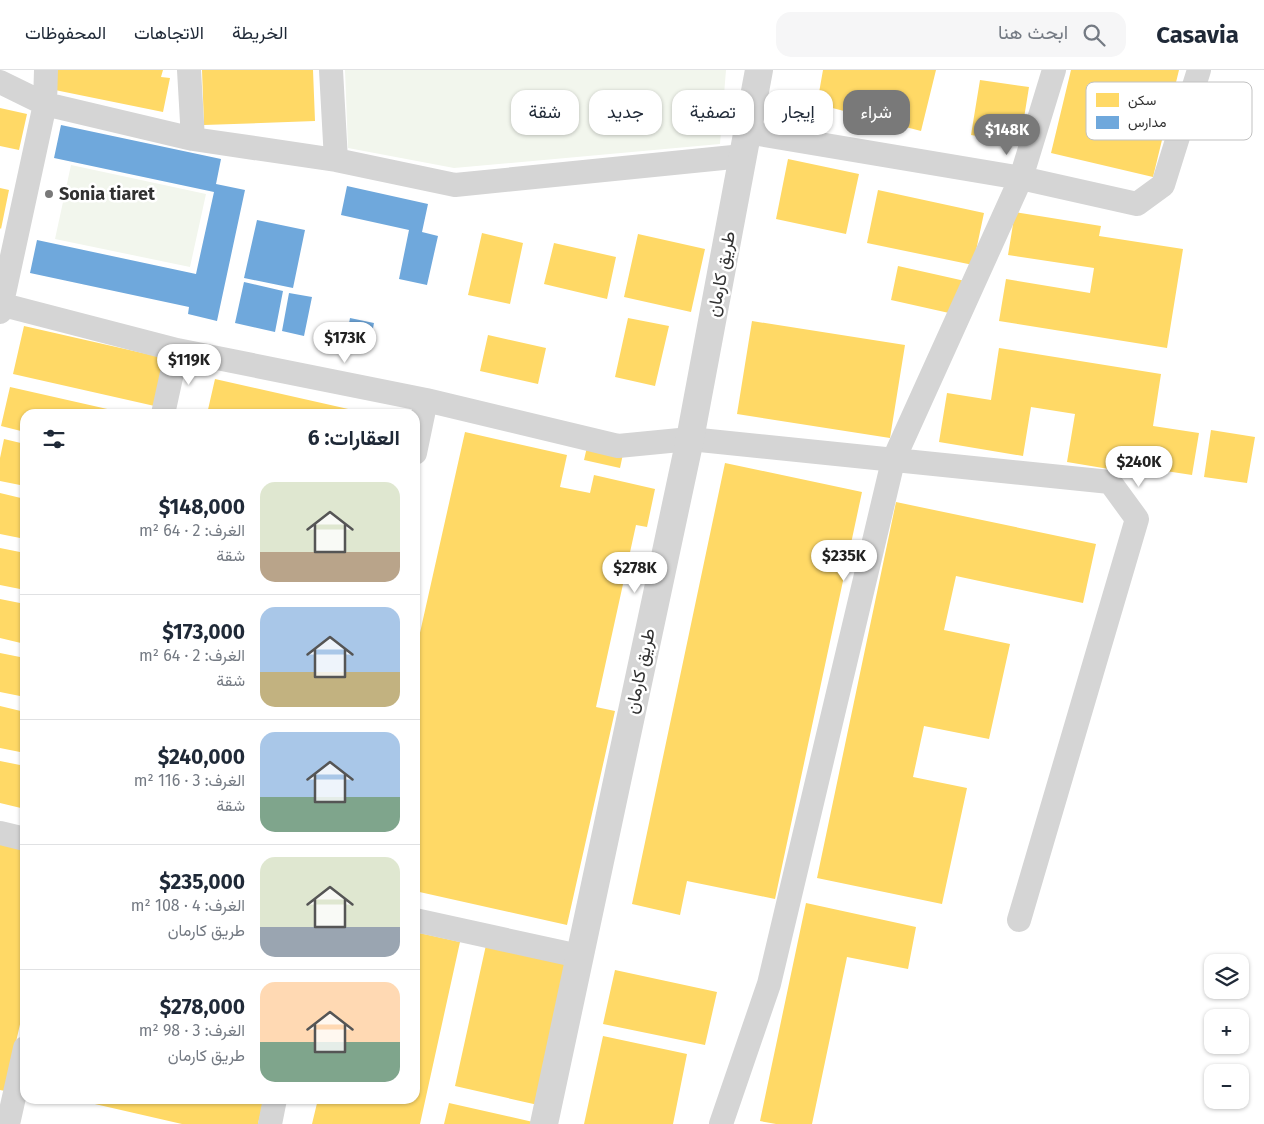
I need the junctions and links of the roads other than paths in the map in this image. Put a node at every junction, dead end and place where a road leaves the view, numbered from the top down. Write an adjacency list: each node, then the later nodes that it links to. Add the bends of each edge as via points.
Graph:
1 (46, 70): 9 (street)
2 (189, 70): 10 (street)
3 (331, 70): 13 (street)
4 (759, 70): 12 (street, طريق كارمان)
5 (1054, 70): 14 (street)
6 (1199, 70): 8 (street)
7 (0, 82): 9 (street)
8 (1195, 82)
9 (45, 104): 10 (street); 15 (street)
10 (193, 138): 13 (street)
11 (1176, 140): 14 (street, via 1162,185 1137,204)
12 (745, 144): 13 (street, via 455,185); 14 (street); 20 (street, طريق كارمان)
13 (336, 160)
14 (1021, 178): 21 (street)
15 (1, 307): 16 (street)
16 (176, 350): 17 (street); 18 (street)
17 (426, 400): 19 (street); 20 (street, via 618,446)
18 (164, 409)
19 (420, 429)
20 (690, 439): 21 (street); 26 (street, طريق كارمان)
21 (893, 461): 24 (street, via 1110,482 1137,519); 33 (street, via 769,984)
22 (0, 833): 23 (street)
23 (20, 838)
24 (1019, 920)
25 (420, 921): 26 (street)
26 (579, 956): 32 (street, طريق كارمان)
27 (20, 1069): 30 (street)
28 (274, 1104): 31 (street)
29 (0, 1122): 30 (street)
30 (7, 1124)
31 (270, 1124)
32 (544, 1124)
33 (721, 1124)

